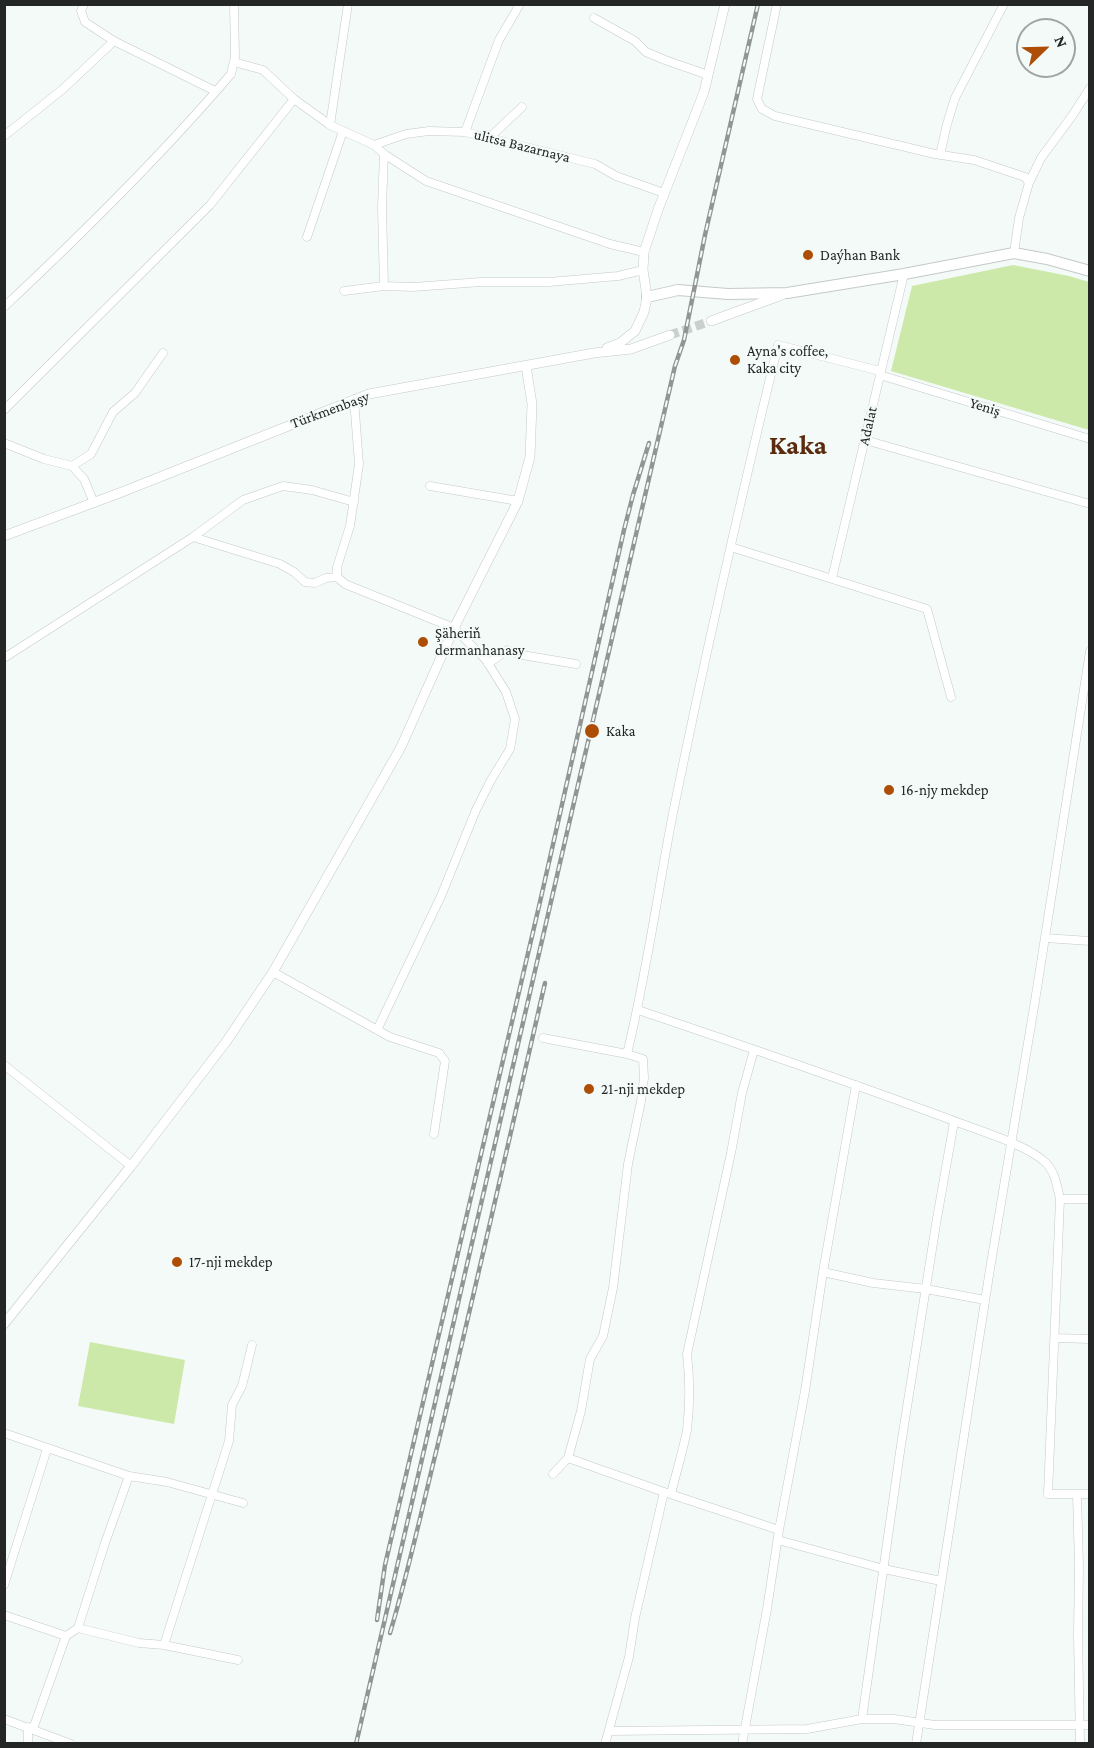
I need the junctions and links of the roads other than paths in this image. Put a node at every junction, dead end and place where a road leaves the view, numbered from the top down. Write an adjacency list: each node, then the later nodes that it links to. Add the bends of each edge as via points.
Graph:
1 (84, 4): 9 (street, via 81,11 85,22)
2 (234, 4): 10 (street)
3 (348, 4): 16 (street)
4 (520, 4): 18 (street, via 499,40)
5 (725, 4): 11 (street)
6 (777, 4): 23 (street, via 757,99 762,109 775,116)
7 (1004, 4): 23 (street, via 955,98)
8 (594, 18): 11 (street, via 635,40 646,52)
9 (114, 41): 13 (street); 19 (street)
10 (234, 62): 13 (street, via 231,74); 14 (street, via 263,70)
11 (708, 75): 25 (street)
12 (1089, 88): 24 (street, via 1041,158)
13 (215, 92): 36 (street)
14 (294, 99): 16 (street); 44 (street, via 210,205)
15 (522, 107): 20 (street)
16 (330, 125): 17 (street)
17 (343, 131): 21 (street); 26 (street)
18 (465, 132): 20 (street, ulitsa Bazarnaya); 21 (street, ulitsa Bazarnaya, via 406,134)
19 (4, 136)
20 (488, 139): 25 (street, ulitsa Bazarnaya, via 595,164)
21 (374, 145): 22 (street)
22 (384, 154): 27 (street, via 426,181); 32 (street)
23 (940, 155): 24 (street, via 1003,169 1025,177)
24 (1029, 183): 28 (street)
25 (664, 193): 27 (street)
26 (308, 237)
27 (644, 252): 29 (street)
28 (1014, 253): 30 (main road); 31 (main road)
29 (644, 270): 32 (street, via 549,282); 35 (street)
30 (1089, 271)
31 (904, 274): 34 (main road); 42 (street, Adalat)
32 (384, 286): 33 (street)
33 (344, 291)
34 (787, 294): 35 (main road, via 678,290); 37 (street)
35 (646, 297): 40 (street, via 635,331 620,343)
36 (4, 307)
37 (711, 321)
38 (670, 335): 40 (street, Türkmenbaşy, via 631,349)
39 (163, 353): 48 (street, via 135,393 113,412 92,454)
40 (594, 353): 41 (street, Türkmenbaşy)
41 (526, 366): 43 (street, Türkmenbaşy); 50 (street, via 532,404 530,457)
42 (880, 373): 45 (street, Yeniş); 46 (street, Adalat); 56 (street, Yeniş, via 778,345)
43 (354, 399): 51 (street, Türkmenbaşy); 52 (street, via 359,464)
44 (4, 410)
45 (1089, 439)
46 (865, 440): 53 (street); 58 (street, Adalat)
47 (4, 443): 48 (street)
48 (72, 466): 51 (street, via 84,479)
49 (430, 486): 50 (street)
50 (518, 501): 59 (street)
51 (94, 502): 54 (street, Türkmenbaşy)
52 (354, 502): 55 (street, via 283,486 243,500); 57 (street, via 336,567)
53 (1089, 504)
54 (4, 536)
55 (193, 537): 57 (street, via 280,564 305,582); 61 (street)
56 (731, 547): 58 (street); 68 (street, via 672,819)
57 (337, 577): 59 (street, via 345,584)
58 (832, 578): 64 (street, via 927,609)
59 (454, 628): 62 (street); 67 (street, via 401,747)
60 (1089, 651): 65 (street)
61 (4, 658)
62 (488, 664): 63 (street, via 507,650); 69 (street, via 506,692 515,719 510,749 476,810 441,896)
63 (576, 664)
64 (951, 697)
65 (1045, 939): 66 (street); 77 (street)
66 (1089, 941)
67 (273, 972): 69 (street); 78 (street, via 226,1042)
68 (638, 1010): 71 (street); 72 (street)
69 (377, 1030): 76 (street, via 439,1053 445,1061)
70 (543, 1038): 72 (street)
71 (754, 1050): 74 (street); 93 (street, via 687,1354 686,1432)
72 (627, 1054): 90 (street, via 643,1059 641,1101 628,1164 613,1288 603,1336 590,1359)
73 (4, 1065): 78 (street)
74 (856, 1084): 75 (street); 81 (street)
75 (954, 1122): 77 (street); 82 (street)
76 (434, 1134)
77 (1011, 1143): 79 (street, via 1045,1162 1056,1180); 83 (street)
78 (131, 1166): 84 (street)
79 (1060, 1199): 80 (street); 85 (street)
80 (1089, 1199)
81 (823, 1272): 82 (street); 98 (street)
82 (926, 1289): 83 (street); 100 (street)
83 (986, 1300): 101 (street)
84 (4, 1324)
85 (1055, 1338): 86 (street); 94 (street, via 1048,1494)
86 (1089, 1339)
87 (252, 1345): 96 (street, via 242,1386 232,1405 229,1441)
88 (4, 1434): 89 (street)
89 (46, 1449): 92 (street); 102 (street)
90 (568, 1458): 91 (street); 93 (street)
91 (552, 1474)
92 (129, 1476): 96 (street); 104 (street)
93 (667, 1493): 98 (street); 115 (street)
94 (1077, 1494): 95 (street); 111 (street)
95 (1089, 1494)
96 (213, 1495): 97 (street); 106 (street)
97 (243, 1503)
98 (779, 1530): 99 (street)
99 (778, 1540): 100 (street); 114 (street)
100 (884, 1569): 101 (street); 109 (street)
101 (941, 1581): 110 (street)
102 (4, 1585)
103 (4, 1615): 105 (street)
104 (78, 1628): 105 (street); 106 (street)
105 (66, 1636): 113 (street)
106 (164, 1645): 107 (street)
107 (238, 1660)
108 (4, 1719): 113 (street)
109 (862, 1719): 110 (street); 114 (street, via 807,1729)
110 (919, 1722): 111 (street); 120 (street)
111 (1079, 1725): 112 (street); 121 (street)
112 (1089, 1725)
113 (31, 1728): 116 (street); 117 (street)
114 (744, 1729): 115 (street); 119 (street)
115 (609, 1731): 118 (street)
116 (28, 1743)
117 (72, 1743)
118 (605, 1743)
119 (742, 1743)
120 (916, 1743)
121 (1080, 1743)

